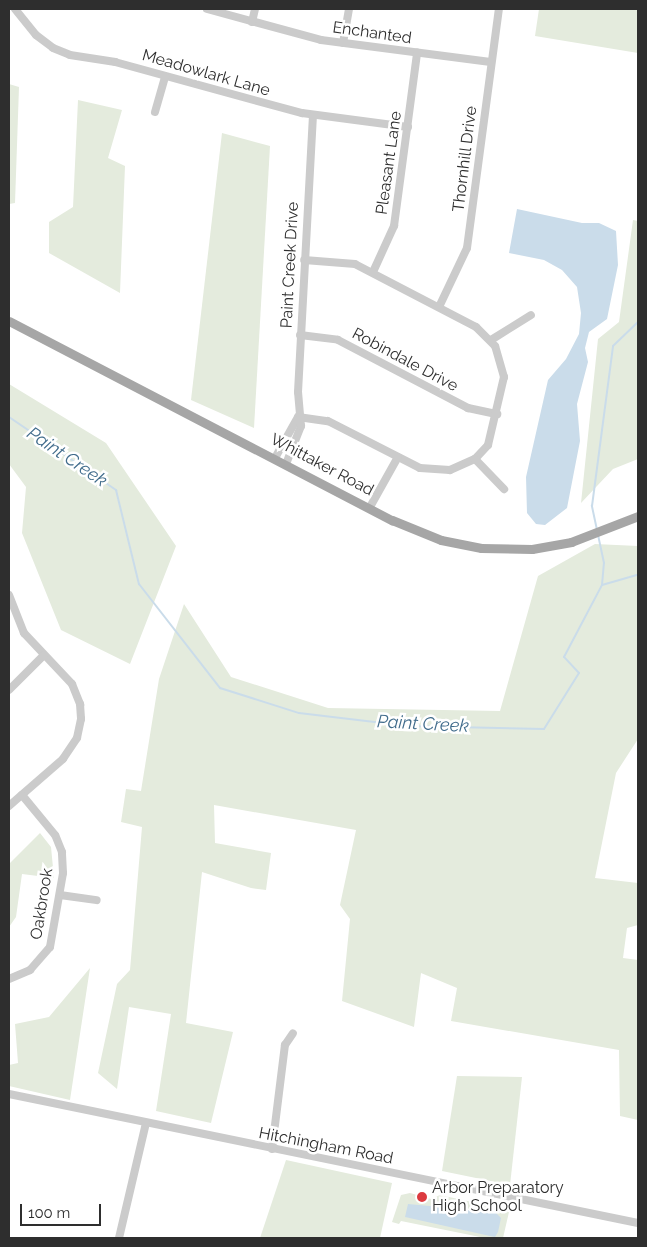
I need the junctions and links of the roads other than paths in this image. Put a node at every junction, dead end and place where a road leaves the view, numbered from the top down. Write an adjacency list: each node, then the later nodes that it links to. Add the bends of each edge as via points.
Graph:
1 (15, 9): 10 (street, Meadowlark Lane, via 36,35 53,48 70,55 115,62)
2 (207, 9): 6 (street, Enchanted)
3 (255, 9): 6 (street)
4 (349, 9): 7 (street)
5 (499, 9): 9 (street, Thornhill Drive)
6 (252, 22): 7 (street, Enchanted)
7 (343, 43): 8 (street, Enchanted)
8 (417, 53): 9 (street, Enchanted); 13 (street, Pleasant Lane)
9 (492, 62): 16 (street, Thornhill Drive, via 467,248)
10 (165, 76): 11 (street); 12 (street, Meadowlark Lane)
11 (155, 112)
12 (313, 115): 13 (street, Meadowlark Lane); 14 (street, Paint Creek Drive)
13 (408, 127): 15 (street, Pleasant Lane, via 394,226)
14 (304, 260): 15 (street, via 349,262); 19 (street, Paint Creek Drive)
15 (373, 272): 16 (street)
16 (439, 307): 20 (street, via 476,327)
17 (531, 315): 20 (street)
18 (9, 321): 24 (main road, Whittaker Road)
19 (300, 335): 21 (street, Robindale Drive, via 338,340 468,408); 22 (street, Paint Creek Drive)
20 (491, 340): 21 (street, via 503,369)
21 (496, 414): 25 (street, via 488,445)
22 (298, 417): 23 (street, via 328,421); 24 (street, Paint Creek Drive); 26 (street, Paint Creek Drive, via 300,431)
23 (398, 457): 25 (street, via 420,468 439,471 460,468); 28 (street)
24 (275, 458): 26 (main road, Whittaker Road)
25 (475, 459): 27 (street)
26 (286, 464): 28 (main road, Whittaker Road)
27 (504, 490)
28 (370, 507): 29 (main road, Whittaker Road, via 424,534 481,548 532,549 589,536)
29 (638, 516)
30 (9, 597): 31 (street, via 24,633)
31 (44, 654): 32 (street); 33 (street, via 75,690 80,704 80,728 63,759)
32 (9, 690)
33 (22, 795): 34 (street); 35 (street, Oakbrook, via 60,844 63,860)
34 (9, 806)
35 (60, 895): 36 (street); 37 (street, Oakbrook, via 50,947 30,970)
36 (97, 900)
37 (9, 979)
38 (293, 1033): 41 (street, via 285,1045)
39 (9, 1094): 40 (street, Hitchingham Road)
40 (146, 1124): 41 (street, Hitchingham Road); 43 (street)
41 (272, 1149): 42 (street, Hitchingham Road)
42 (638, 1223)
43 (119, 1238)

